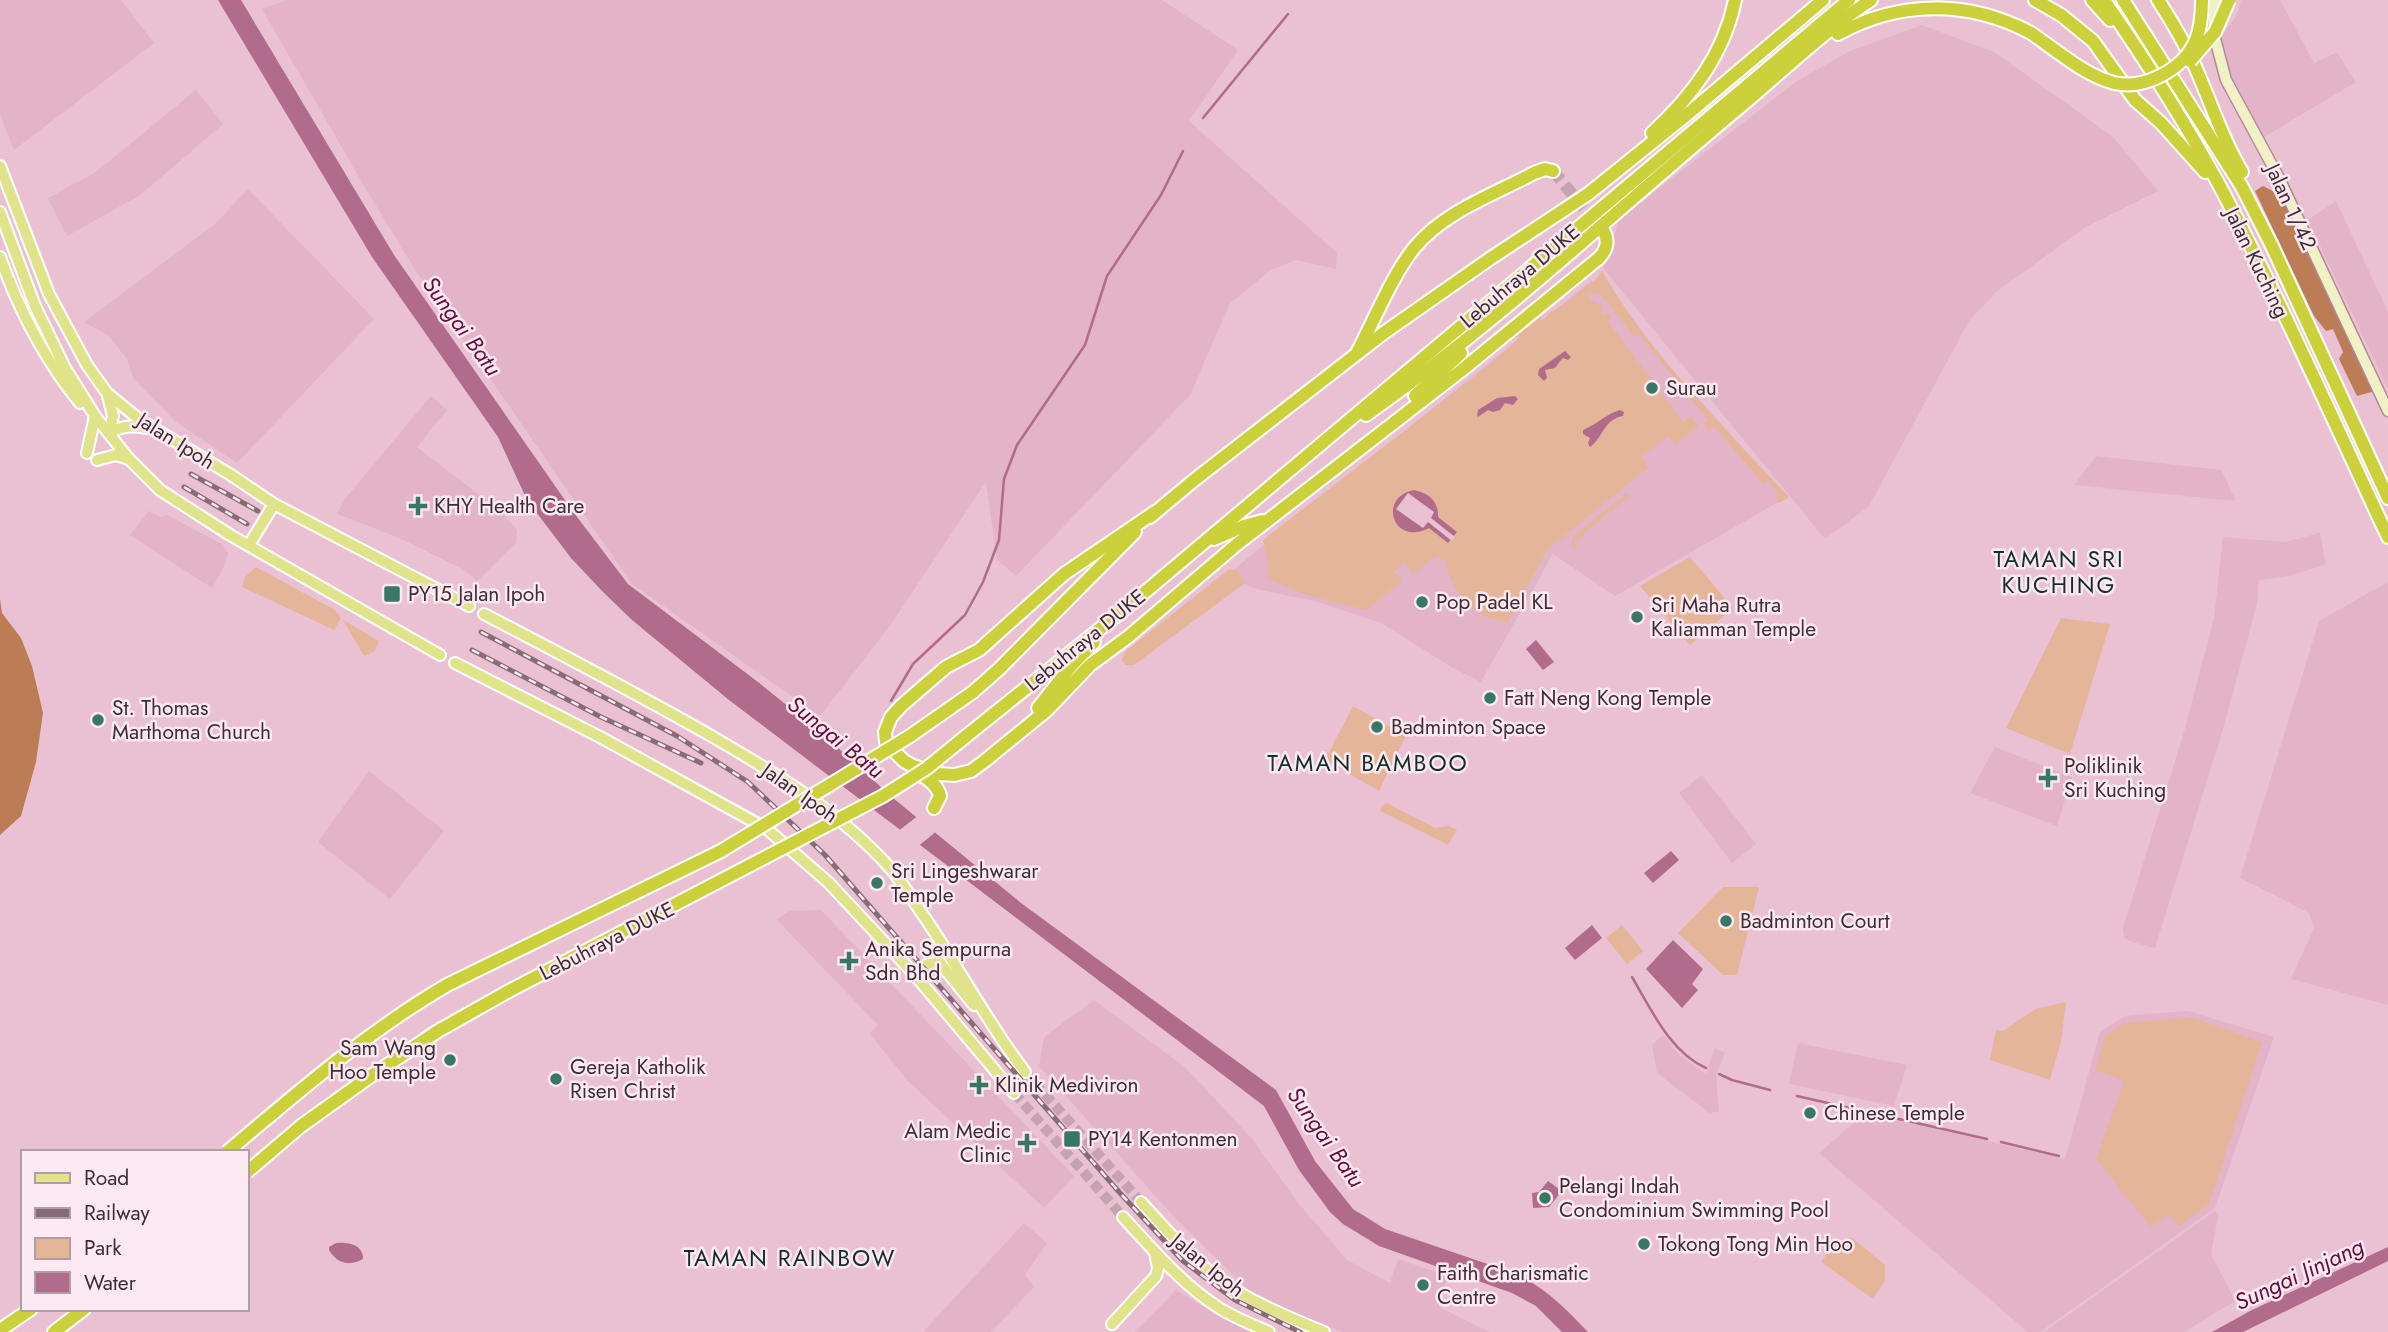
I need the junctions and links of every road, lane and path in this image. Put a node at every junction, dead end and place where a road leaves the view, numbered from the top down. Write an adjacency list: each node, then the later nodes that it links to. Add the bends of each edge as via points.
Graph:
1 (1735, 0): 20 (highway, via 1722,44 1707,71 1667,119)
2 (1823, 0): 20 (highway, Lebuhraya DUKE)
3 (1849, 0): 13 (highway, Lebuhraya DUKE)
4 (1871, 0): 16 (highway)
5 (2035, 0): 21 (highway, via 2093,41 2129,92 2186,150)
6 (2092, 0): 14 (highway)
7 (2104, 0): 14 (highway, Jalan Kuching)
8 (2123, 0): 24 (highway, Jalan Kuching, via 2242,187)
9 (2158, 0): 24 (highway, via 2194,63)
10 (2202, 0): 15 (highway, bridge, via 2199,31 2187,55)
11 (2215, 0): 29 (street, Jalan 1/42, via 2213,31 2226,80 2280,178)
12 (2229, 0): 15 (highway, bridge, via 2215,32 2186,64 2163,78)
13 (1808, 35): 16 (highway); 37 (highway, Lebuhraya DUKE)
14 (2137, 48): 21 (highway, Jalan Kuching)
15 (2144, 82): 19 (highway, bridge, via 2102,79 1987,12 1951,2 1913,3 1865,17 1841,32)
16 (1680, 157): 19 (highway)
17 (0, 166): 28 (main road, Jalan Ipoh, via 49,293)
18 (1553, 171): 27 (highway, via 1534,173 1452,216 1425,236 1407,258)
19 (1637, 192): 26 (highway)
20 (1588, 194): 27 (highway, Lebuhraya DUKE)
21 (2231, 208): 42 (highway, Jalan Kuching)
22 (0, 212): 30 (main road, Jalan Ipoh, via 49,338)
23 (1604, 232): 33 (highway, via 1603,255)
24 (2272, 246): 38 (highway, Jalan Kuching)
25 (0, 257): 30 (main road, via 37,341 68,388)
26 (1506, 309): 33 (highway); 37 (highway)
27 (1356, 354): 40 (highway, Lebuhraya DUKE)
28 (107, 393): 31 (main road, Jalan Ipoh); 32 (main road, via 113,416)
29 (2388, 411)
30 (95, 416): 32 (main road, Jalan Ipoh); 34 (main road)
31 (159, 430): 32 (main road, via 133,425); 39 (main road, Jalan Ipoh)
32 (109, 433): 35 (main road, Jalan Ipoh)
33 (1363, 445): 41 (highway)
34 (87, 453)
35 (130, 459): 36 (main road, via 116,455); 43 (main road, Jalan Ipoh, via 166,495)
36 (97, 460)
37 (1294, 466): 44 (highway, Lebuhraya DUKE)
38 (2388, 498)
39 (274, 504): 43 (main road); 45 (main road, Jalan Ipoh)
40 (1155, 512): 50 (highway, via 1064,574 979,650 946,667 891,717); 57 (highway, Lebuhraya DUKE, bridge, via 973,692 866,764 721,851 409,1008 345,1053)
41 (1269, 519): 44 (highway); 51 (highway, via 1090,665 1047,710 986,760 971,771)
42 (2387, 536)
43 (249, 545): 48 (main road, Jalan Ipoh)
44 (1193, 550): 46 (highway, Lebuhraya DUKE)
45 (469, 606)
46 (1126, 608): 51 (highway, via 1008,737 967,768); 58 (highway, Lebuhraya DUKE, bridge, via 927,768 883,796 438,1031 312,1118)
47 (484, 614): 54 (main road, Jalan Ipoh, via 740,753 863,839 892,870 953,957)
48 (440, 655)
49 (455, 663): 53 (main road, via 767,829 829,883)
50 (886, 742): 51 (highway, via 904,761); 52 (highway, via 894,758 938,789)
51 (939, 775)
52 (934, 808)
53 (914, 974): 54 (main road, via 920,967 940,963); 56 (main road)
54 (985, 1016): 55 (main road, Jalan Ipoh)
55 (1025, 1072)
56 (1014, 1093)
57 (228, 1150)
58 (248, 1171)
59 (1140, 1202): 68 (main road, Jalan Ipoh, via 1188,1253 1231,1287)
60 (1123, 1217): 61 (main road, Jalan Ipoh)
61 (1154, 1251): 64 (main road, via 1156,1276); 67 (main road, Jalan Ipoh, via 1222,1310)
62 (28, 1311): 65 (highway)
63 (81, 1311): 66 (highway)
64 (1112, 1324)
65 (0, 1330)
66 (54, 1332)
67 (1269, 1332)
68 (1324, 1332)

